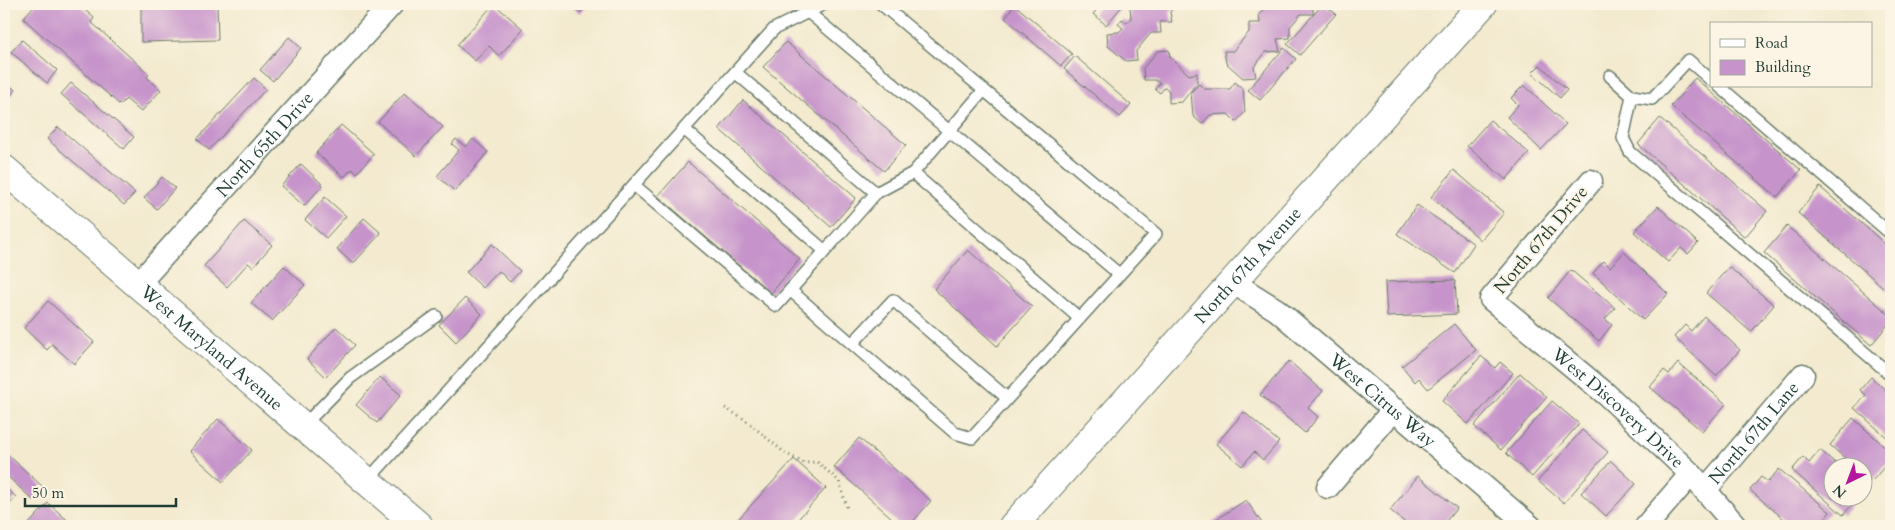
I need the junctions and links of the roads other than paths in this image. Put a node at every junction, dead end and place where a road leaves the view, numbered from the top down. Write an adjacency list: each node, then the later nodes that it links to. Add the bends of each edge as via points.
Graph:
1 (392, 4): 23 (street, North 65th Drive)
2 (824, 4): 5 (lane)
3 (882, 4): 10 (lane)
4 (1482, 4): 22 (main road, North 67th Avenue)
5 (808, 12): 6 (lane, via 774,29); 13 (lane)
6 (735, 72): 12 (lane); 18 (lane)
7 (1610, 76): 11 (lane)
8 (1710, 79): 11 (lane, via 1688,60 1652,99)
9 (1720, 88): 19 (lane)
10 (984, 90): 13 (lane); 21 (lane, via 1156,234)
11 (1632, 96): 30 (lane, via 1623,138 1630,152)
12 (684, 129): 17 (lane); 20 (lane)
13 (949, 131): 15 (lane); 21 (lane)
14 (4, 169): 23 (main road, West Maryland Avenue)
15 (913, 173): 18 (lane); 27 (lane)
16 (1591, 181): 25 (street, North 67th Drive)
17 (634, 185): 24 (lane, via 776,306); 34 (lane)
18 (876, 193): 20 (lane)
19 (1891, 234)
20 (824, 251): 24 (lane)
21 (1119, 274): 27 (lane)
22 (1232, 282): 32 (street, West Citrus Way, via 1277,310); 38 (main road, North 67th Avenue)
23 (137, 285): 33 (main road, West Maryland Avenue)
24 (790, 290): 28 (lane)
25 (1491, 299): 35 (street, West Discovery Drive, via 1606,394)
26 (436, 316): 33 (lane, via 350,378)
27 (1079, 318): 31 (lane)
28 (852, 344): 31 (lane, via 955,433 972,438); 31 (lane, via 893,300)
29 (1803, 375): 35 (street, North 67th Lane)
30 (1891, 375)
31 (1007, 398)
32 (1394, 409): 36 (street); 39 (street, West Citrus Way)
33 (303, 427): 34 (main road, West Maryland Avenue)
34 (367, 481): 37 (main road, West Maryland Avenue)
35 (1698, 482): 40 (street); 41 (street, West Discovery Drive)
36 (1328, 487)
37 (419, 526)
38 (1012, 526)
39 (1530, 526)
40 (1646, 526)
41 (1736, 526)

